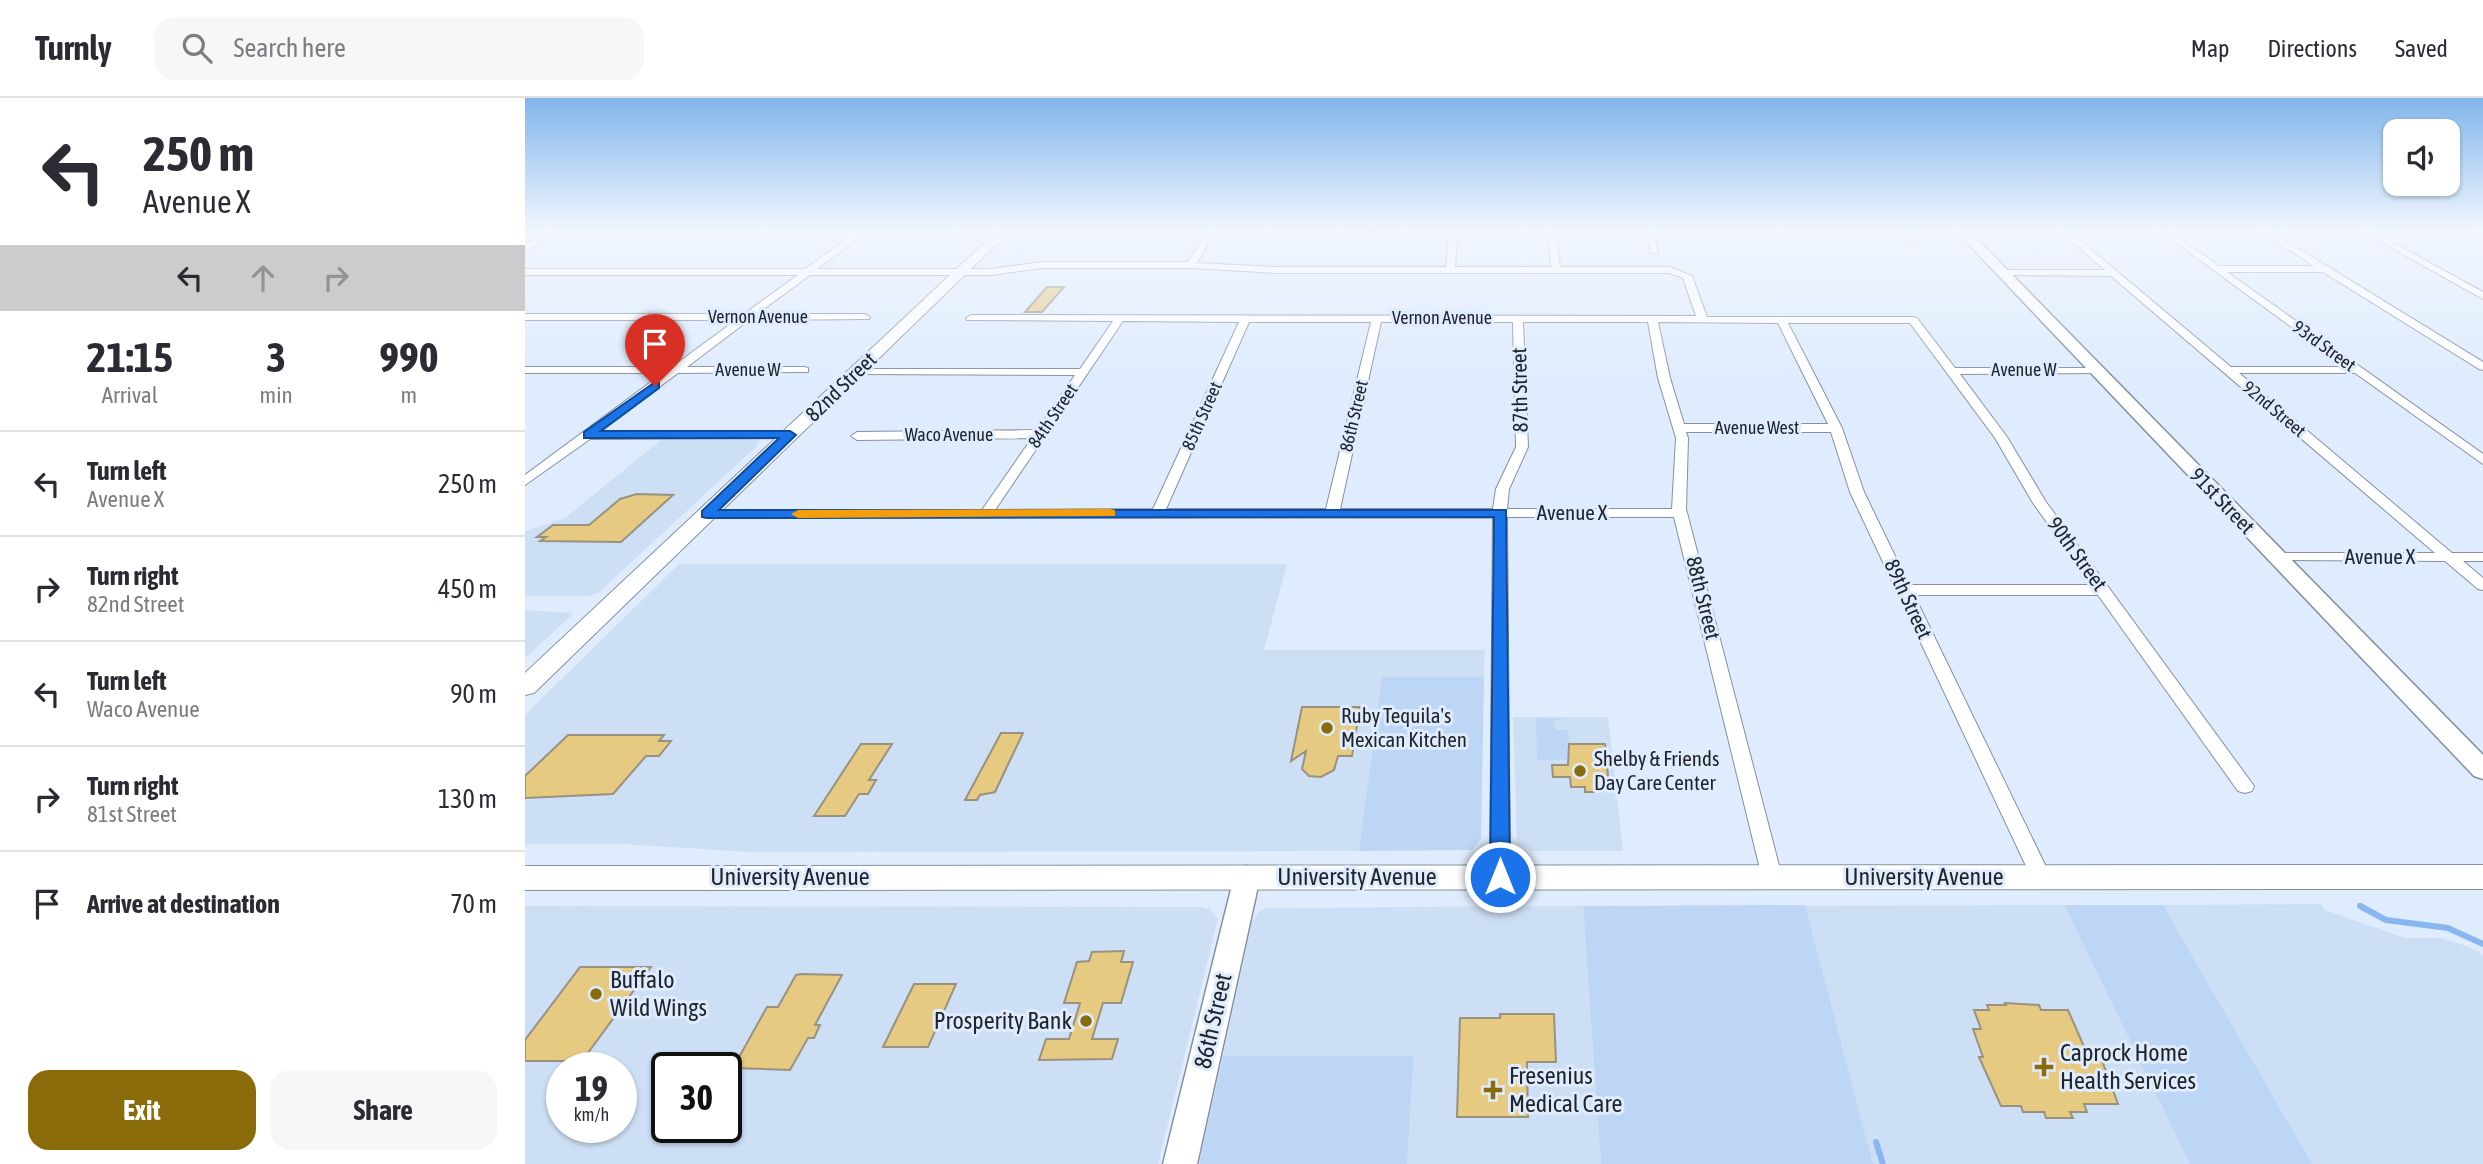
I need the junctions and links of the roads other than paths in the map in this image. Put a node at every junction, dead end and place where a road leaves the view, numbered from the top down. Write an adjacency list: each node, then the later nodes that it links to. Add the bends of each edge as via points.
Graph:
1 (797, 281): 13 (street)
2 (952, 281): 33 (main road, 82nd Street)
3 (1689, 281): 21 (street)
4 (2011, 281): 30 (street, 91st Street)
5 (2122, 281): 31 (street, 92nd Street)
6 (2233, 281): 32 (street, 93rd Street)
7 (2346, 281): 24 (street)
8 (2455, 281): 9 (street)
9 (2463, 285): 10 (street); 11 (street)
10 (2483, 285)
11 (2483, 296)
12 (525, 317): 13 (street, Vernon Avenue)
13 (747, 317): 14 (street, Vernon Avenue); 28 (street)
14 (865, 317)
15 (971, 318): 16 (street, Vernon Avenue)
16 (1119, 318): 17 (street, Vernon Avenue); 35 (street, 84th Street)
17 (1246, 318): 18 (street, Vernon Avenue); 46 (street, 85th Street)
18 (1377, 318): 19 (street, Vernon Avenue); 47 (street, 86th Street)
19 (1518, 318): 20 (street, Vernon Avenue); 48 (street, 87th Street, via 1522,447 1504,480)
20 (1652, 318): 21 (street, Vernon Avenue); 37 (street, 88th Street)
21 (1702, 318): 22 (street, Vernon Avenue)
22 (1782, 320): 23 (street, Vernon Avenue); 38 (street, 89th Street)
23 (1913, 320): 34 (street, 90th Street)
24 (2477, 359): 25 (street)
25 (2483, 367)
26 (525, 370): 27 (street, Avenue W)
27 (543, 370): 28 (street, Avenue W); 36 (street)
28 (676, 370): 29 (street, Avenue W); 40 (street)
29 (804, 370)
30 (2097, 370): 34 (street, Avenue W); 51 (street, 91st Street)
31 (2228, 370): 32 (street); 52 (street, 92nd Street)
32 (2357, 370): 43 (street, 93rd Street)
33 (857, 371): 35 (street); 41 (main road, 82nd Street)
34 (1951, 371): 56 (street, 90th Street, via 2001,437 2040,503)
35 (1083, 372): 39 (street, 84th Street)
36 (525, 382)
37 (1679, 428): 38 (street, Avenue West); 49 (street, 88th Street)
38 (1836, 428): 55 (street, 89th Street, via 1857,492)
39 (1040, 434): 42 (street, Waco Avenue); 45 (street, 84th Street)
40 (588, 435): 41 (street); 44 (street)
41 (790, 435): 50 (main road, 82nd Street)
42 (857, 436)
43 (2483, 460)
44 (525, 481)
45 (986, 513): 46 (street, Avenue X); 50 (street, Avenue X)
46 (1158, 513): 47 (street, Avenue X)
47 (1332, 513): 48 (street, Avenue X)
48 (1501, 513): 49 (street, Avenue X); 61 (street, 87th Street)
49 (1681, 513): 62 (street, 88th Street)
50 (707, 514): 57 (main road, 82nd Street)
51 (2276, 556): 52 (street, Avenue X); 58 (street, 91st Street)
52 (2448, 557): 53 (street, Avenue X); 54 (street, 92nd Street)
53 (2483, 557)
54 (2483, 586)
55 (1904, 590): 56 (street); 63 (street, 89th Street)
56 (2102, 590): 59 (street, 90th Street)
57 (525, 687)
58 (2483, 770)
59 (2245, 786)
60 (1247, 877): 61 (main road, University Avenue); 65 (main road, University Avenue); 66 (street, 86th Street)
61 (1500, 877): 62 (main road, University Avenue)
62 (1772, 877): 63 (main road, University Avenue)
63 (2041, 877): 64 (main road, University Avenue)
64 (2483, 877)
65 (525, 878)
66 (1180, 1164)

